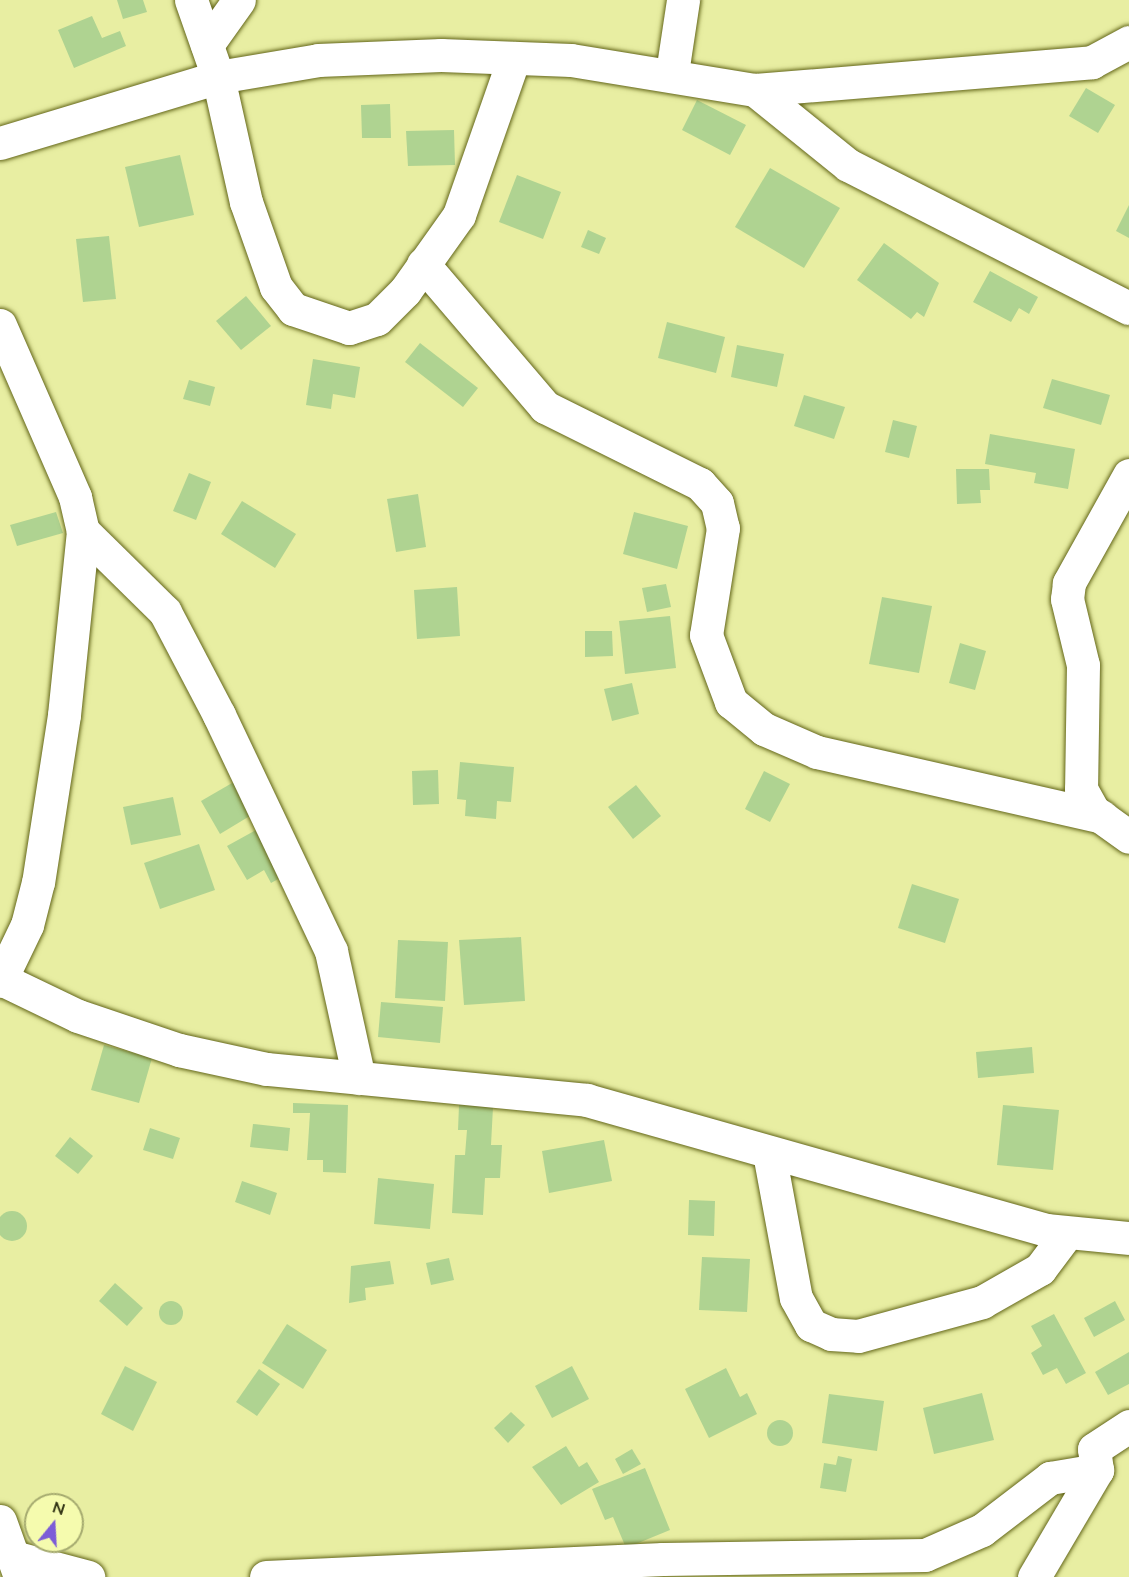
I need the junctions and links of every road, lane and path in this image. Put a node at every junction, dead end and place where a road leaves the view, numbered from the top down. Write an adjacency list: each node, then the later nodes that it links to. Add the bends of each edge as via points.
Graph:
1 (191, 0): 5 (street)
2 (239, 0): 5 (street)
3 (683, 0): 7 (street)
4 (1129, 42): 9 (street, via 1092,62)
5 (207, 45): 8 (street)
6 (514, 58): 7 (street); 8 (street, via 318,60); 11 (street, via 459,215)
7 (672, 73): 9 (street)
8 (218, 77): 10 (street); 11 (street, via 259,245 276,288 293,309 315,320 358,325 377,319)
9 (755, 90): 12 (street, via 848,165)
10 (0, 143)
11 (423, 264): 16 (street, via 545,407 700,484 717,503 723,528 706,635 731,702 755,722 817,752)
12 (1129, 308)
13 (0, 326): 15 (street, via 75,497)
14 (1129, 475): 16 (street, via 1069,583 1066,599 1083,664 1081,789)
15 (83, 531): 18 (street, via 64,715 38,882 27,925); 19 (street, via 165,612 219,715 331,951)
16 (1102, 817): 17 (street)
17 (1129, 837)
18 (1, 980): 19 (street, via 78,1016 179,1050 267,1069)
19 (359, 1078): 20 (street, via 587,1100)
20 (769, 1153): 21 (street); 21 (street, via 796,1298 811,1325 831,1334 858,1336 982,1302 1040,1269)
21 (1067, 1233): 22 (street)
22 (1129, 1239)
23 (1129, 1426): 24 (street, via 1094,1449)
24 (1097, 1470): 27 (street, via 1050,1478 982,1530 925,1555); 30 (street)
25 (0, 1521): 26 (street)
26 (16, 1567): 28 (street)
27 (709, 1568): 29 (street)
28 (88, 1577)
29 (266, 1577)
30 (1034, 1577)

